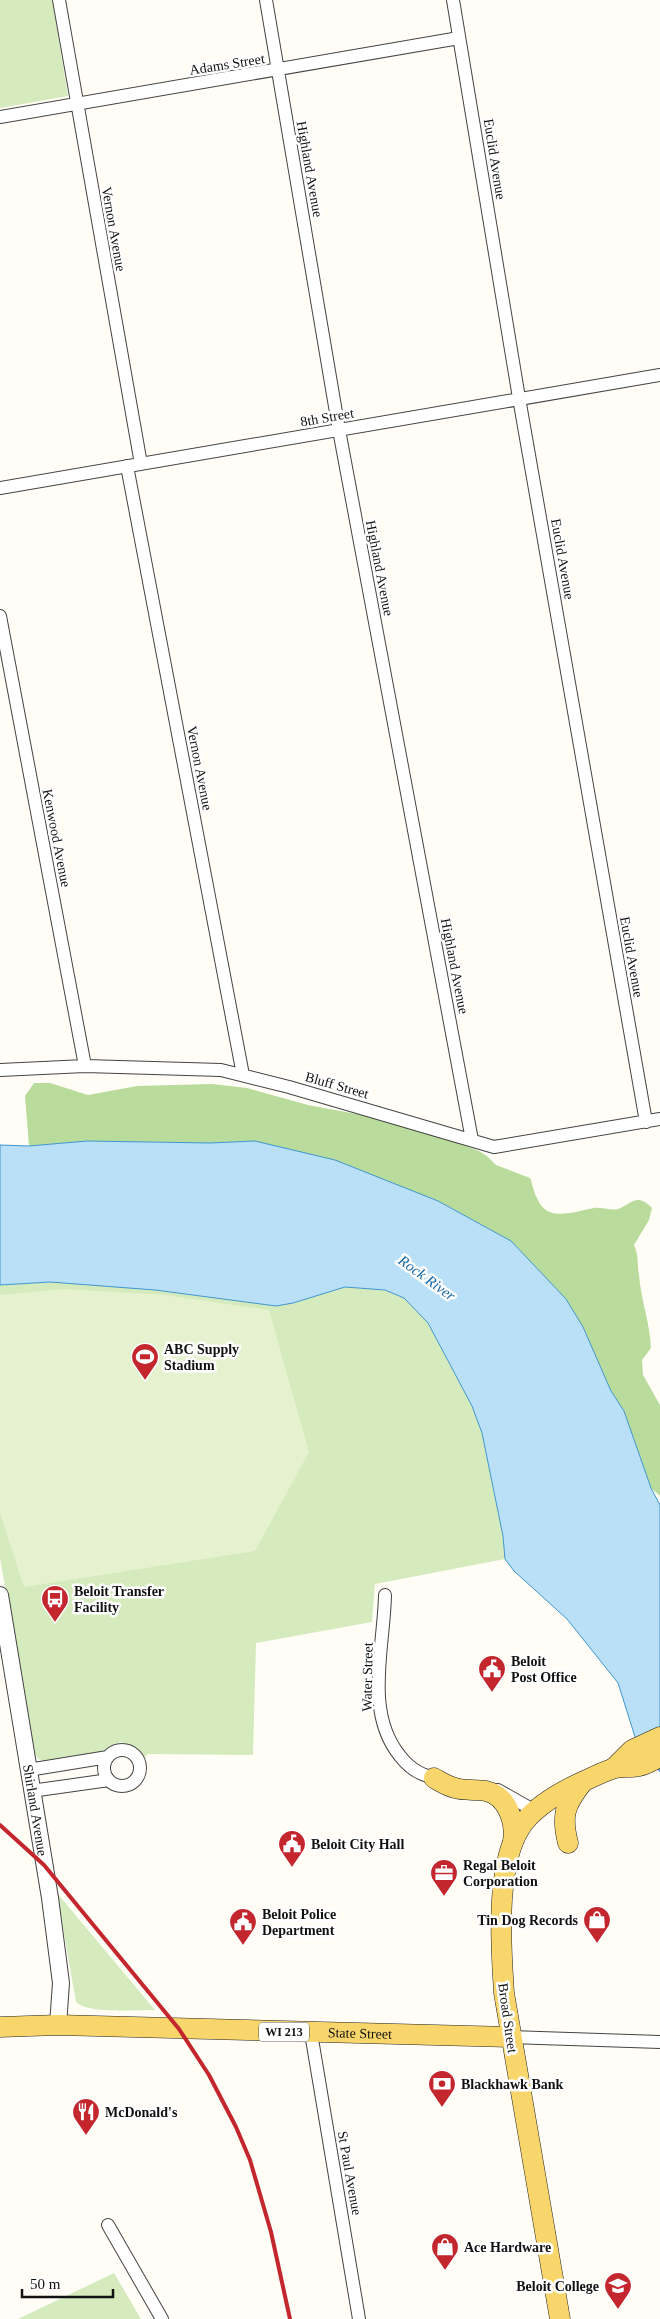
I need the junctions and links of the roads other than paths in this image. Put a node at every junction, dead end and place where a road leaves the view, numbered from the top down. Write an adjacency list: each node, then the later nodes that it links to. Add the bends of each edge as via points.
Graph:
1 (59, 0): 6 (street, Vernon Avenue)
2 (266, 0): 5 (street, Highland Avenue)
3 (453, 0): 4 (street, Euclid Avenue)
4 (459, 38): 5 (street, Adams Street); 9 (street, Euclid Avenue)
5 (279, 70): 6 (street, Adams Street); 10 (street, Highland Avenue)
6 (77, 104): 7 (street, Adams Street); 11 (street, Vernon Avenue)
7 (0, 117)
8 (660, 375): 9 (street, 8th Street)
9 (519, 398): 10 (street, 8th Street); 19 (street, Euclid Avenue)
10 (339, 430): 11 (street, 8th Street); 20 (street, Highland Avenue)
11 (140, 464): 12 (street, 8th Street)
12 (127, 466): 13 (street, 8th Street); 17 (street, Vernon Avenue)
13 (0, 488)
14 (0, 616): 15 (street, Kenwood Avenue)
15 (85, 1066): 16 (street, Bluff Street); 17 (street, Bluff Street, via 221,1070)
16 (0, 1070)
17 (243, 1075): 20 (street, Bluff Street)
18 (660, 1119): 19 (street, Bluff Street)
19 (646, 1122): 20 (street, Bluff Street, via 503,1146)
20 (472, 1140)
21 (0, 1595): 27 (street, Shirland Avenue)
22 (385, 1595): 28 (street, Water Street, via 379,1699 383,1727 390,1744 406,1764)
23 (660, 1737): 26 (main road, Broad Street)
24 (108, 1757): 27 (street); 29 (street, via 104,1768); 29 (street, via 124,1750 134,1755 139,1765 138,1776 130,1784 119,1785)
25 (660, 1757): 26 (main road, Broad Street)
26 (636, 1758): 30 (main road, Broad Street)
27 (28, 1770): 31 (street, Shirland Avenue)
28 (428, 1776): 32 (street, via 475,1782 500,1790); 34 (main road, via 456,1788 488,1791 499,1798 511,1818)
29 (109, 1780): 31 (street)
30 (583, 1781): 32 (main road, Broad Street); 33 (main road, via 565,1810)
31 (31, 1791): 35 (street, Shirland Avenue, via 61,1983)
32 (535, 1810): 34 (main road, Broad Street)
33 (568, 1842)
34 (513, 1843): 38 (main road, Broad Street, via 504,1879 501,1954)
35 (58, 2025): 36 (main road, State Street / WI 213); 37 (main road, State Street / WI 213)
36 (0, 2027)
37 (312, 2033): 38 (main road, State Street / WI 213); 42 (street, St Paul Avenue)
38 (510, 2037): 39 (street, State Street); 43 (main road, Broad Street)
39 (660, 2042)
40 (108, 2225): 41 (street)
41 (162, 2319)
42 (360, 2319)
43 (560, 2319)

